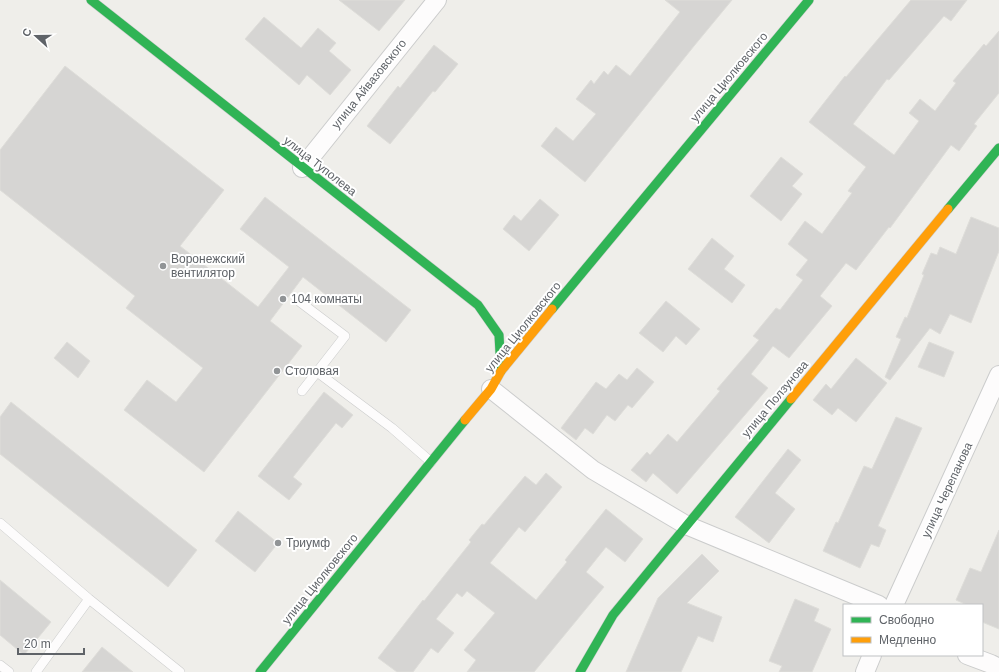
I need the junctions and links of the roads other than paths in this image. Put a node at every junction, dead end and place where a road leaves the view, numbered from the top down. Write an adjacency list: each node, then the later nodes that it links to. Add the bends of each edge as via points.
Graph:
1 (437, 0): 5 (street, улица Айвазовского)
2 (809, 0): 7 (street, улица Циолковского)
3 (93, 1): 5 (street, улица Туполева)
4 (999, 148): 14 (street, улица Ползунова)
5 (302, 168): 7 (street, улица Туполева, via 478,305 499,335)
6 (300, 302): 8 (lane, via 344,336)
7 (501, 371): 10 (street, улица Циолковского)
8 (317, 372): 11 (lane); 12 (lane, via 392,428)
9 (999, 375): 17 (street, улица Черепанова)
10 (490, 389): 12 (street, улица Циолковского); 14 (street, via 593,470)
11 (302, 390)
12 (431, 462): 25 (street, улица Циолковского)
13 (0, 523): 15 (lane)
14 (686, 524): 16 (street); 26 (street, улица Ползунова, via 613,615)
15 (89, 599): 23 (lane); 24 (lane)
16 (877, 604)
17 (894, 604)
18 (872, 656): 27 (street)
19 (970, 656): 21 (street)
20 (0, 665): 22 (lane)
21 (999, 668)
22 (9, 672)
23 (36, 672)
24 (180, 672)
25 (260, 672)
26 (580, 672)
27 (865, 672)

